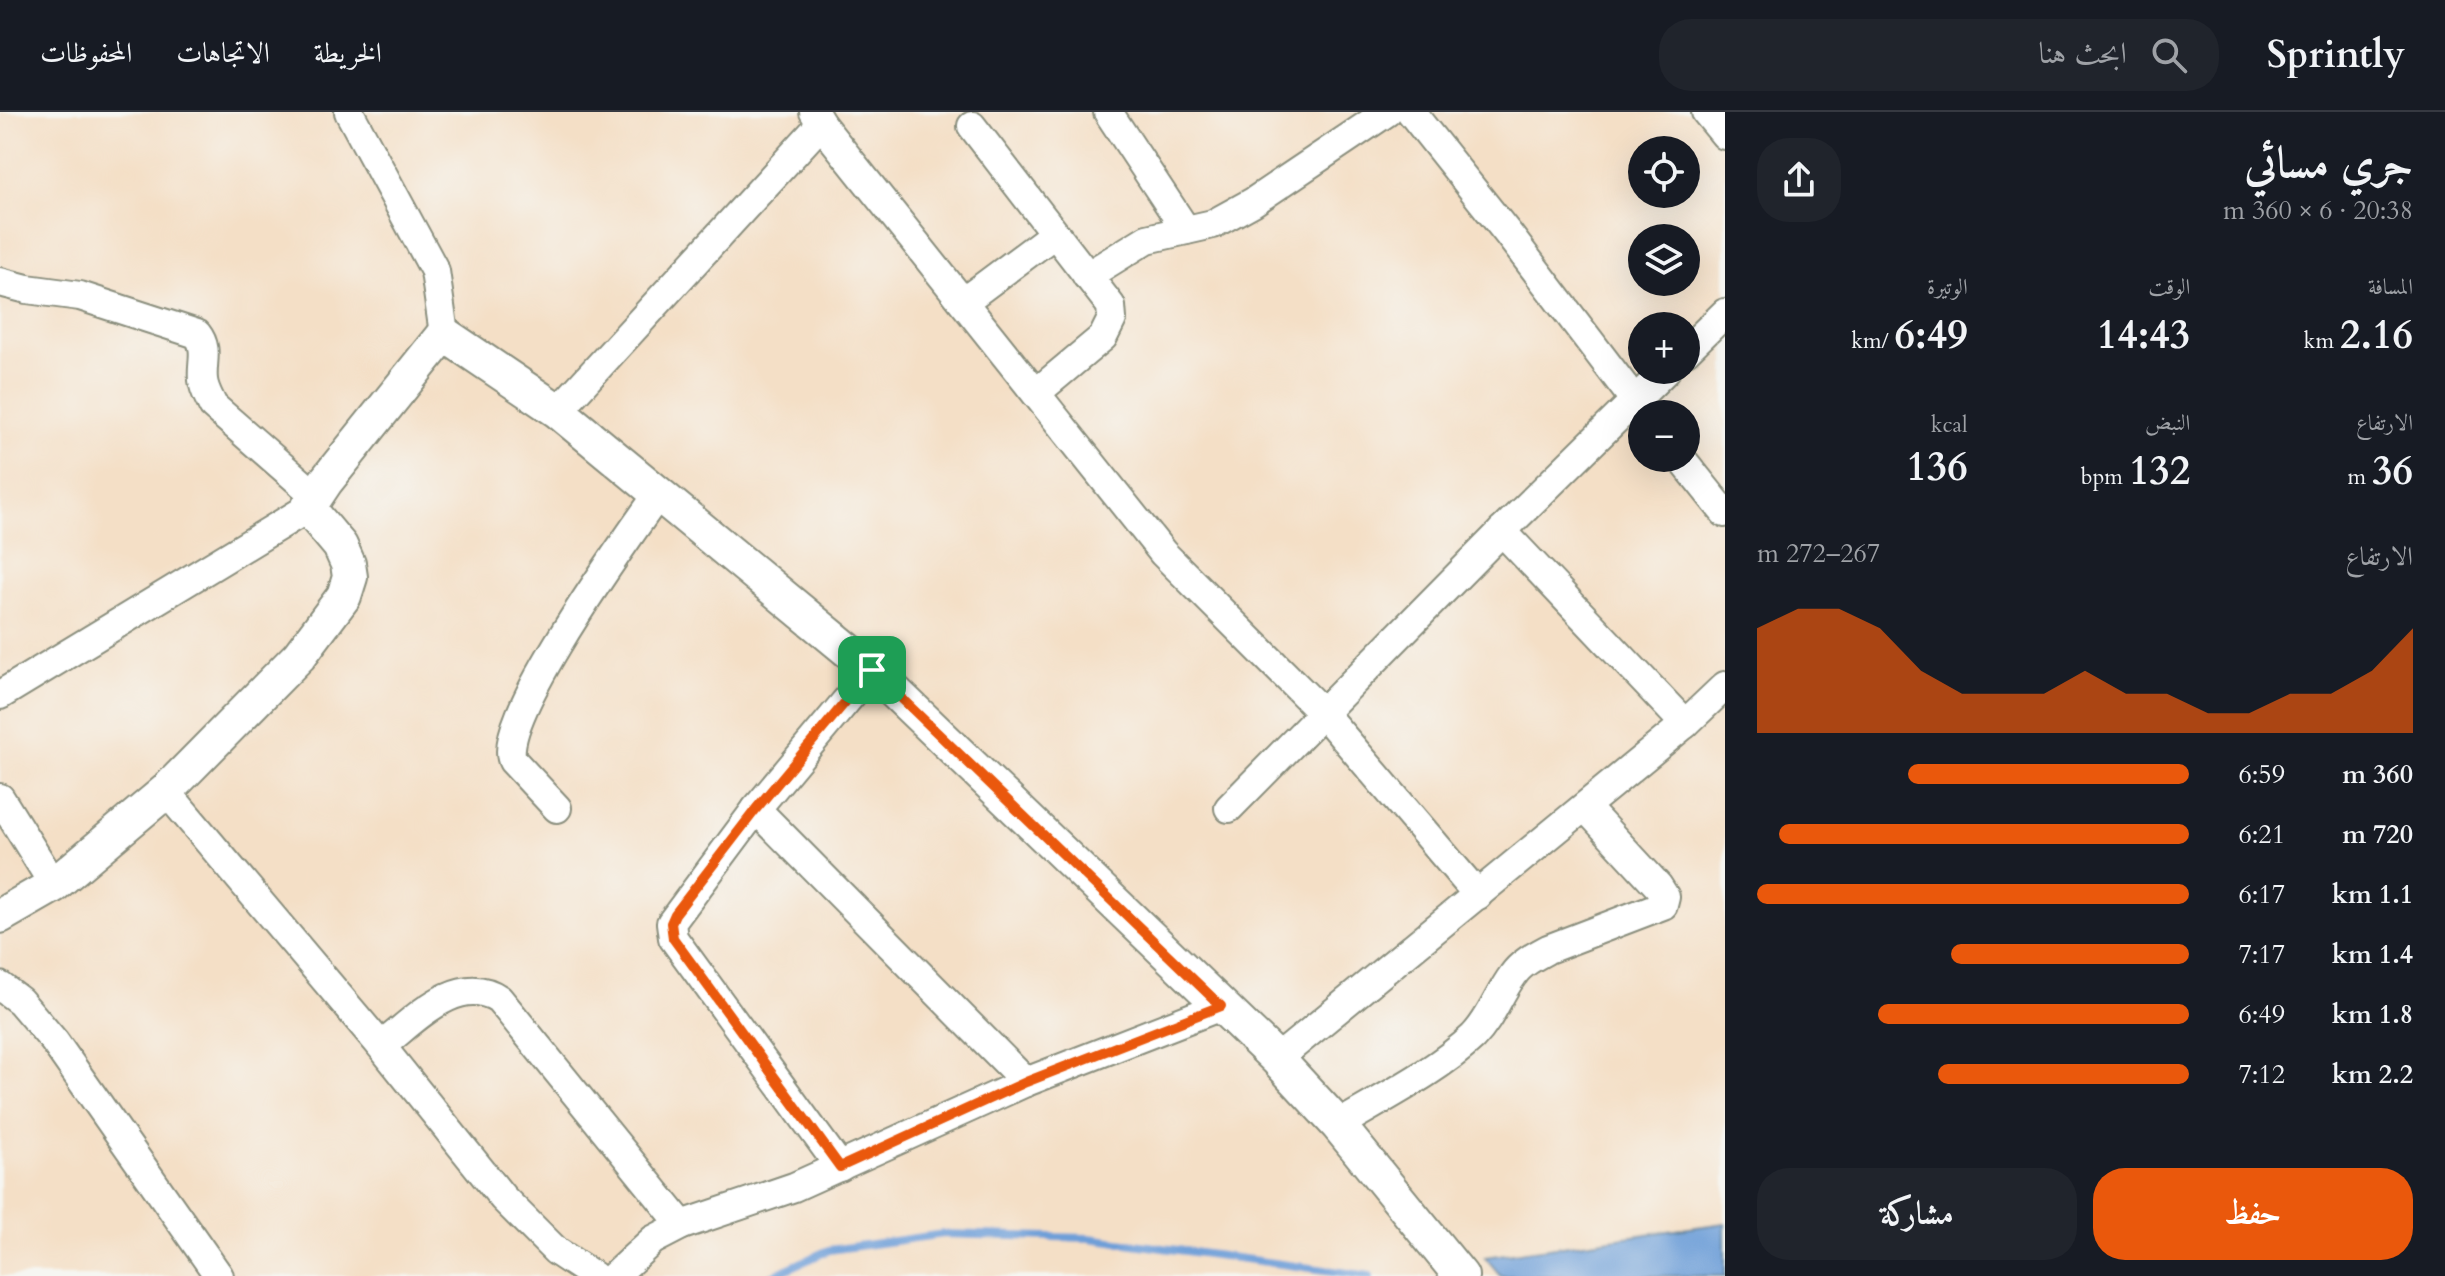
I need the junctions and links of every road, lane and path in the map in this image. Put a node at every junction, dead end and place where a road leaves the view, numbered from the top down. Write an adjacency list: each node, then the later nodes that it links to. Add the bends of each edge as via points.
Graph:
1 (349, 112): 15 (street, via 435,271)
2 (1108, 112): 9 (street)
3 (1387, 112): 9 (street, via 1253,202 1213,224)
4 (1411, 112): 18 (street)
5 (1706, 112): 8 (street)
6 (818, 118): 13 (street); 19 (street)
7 (972, 126): 10 (street)
8 (1725, 135)
9 (1186, 230): 11 (street, via 1147,239)
10 (1054, 234): 11 (street); 13 (street)
11 (1087, 276): 17 (street, via 1111,306 1112,319 1103,337)
12 (0, 282): 23 (street, via 80,296 197,334 205,351 202,377 213,406)
13 (963, 302): 17 (street)
14 (1725, 313): 16 (street)
15 (444, 334): 19 (street); 23 (street)
16 (1700, 337)
17 (1036, 393): 29 (street, via 1163,553)
18 (1634, 400)
19 (558, 411): 22 (street)
20 (1628, 417): 25 (street)
21 (1692, 472): 24 (street)
22 (659, 493): 26 (street); 34 (street, via 553,651 511,742 513,761)
23 (312, 502): 28 (street); 31 (street, via 348,564 344,596 299,656)
24 (1725, 513)
25 (1502, 531): 29 (street); 30 (street)
26 (872, 670): 36 (street); 41 (street)
27 (1725, 686): 30 (street)
28 (0, 695)
29 (1322, 712): 35 (street); 38 (street)
30 (1685, 724): 33 (street)
31 (166, 791): 37 (street); 42 (street)
32 (0, 798): 37 (street)
33 (1585, 807): 38 (street); 45 (street, via 1658,886 1665,902 1529,959 1475,1035)
34 (557, 808)
35 (1229, 808)
36 (756, 809): 44 (street); 46 (street, via 675,914 673,938)
37 (54, 885): 39 (street)
38 (1478, 895): 43 (street)
39 (0, 916)
40 (0, 986): 49 (street, via 54,1041)
41 (1221, 1006): 43 (street); 44 (street)
42 (381, 1046): 47 (street, via 456,993 492,994); 50 (street, via 503,1198 556,1251)
43 (1277, 1059): 45 (street)
44 (1026, 1082): 46 (street)
45 (1338, 1125): 48 (street)
46 (840, 1167): 47 (street)
47 (682, 1225): 51 (street, via 653,1240)
48 (1457, 1271)
49 (219, 1276)
50 (594, 1276)
51 (614, 1276)

